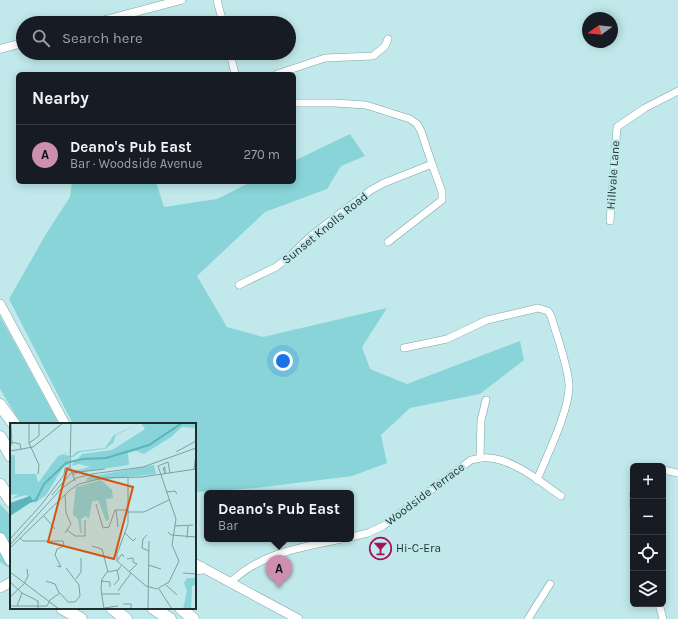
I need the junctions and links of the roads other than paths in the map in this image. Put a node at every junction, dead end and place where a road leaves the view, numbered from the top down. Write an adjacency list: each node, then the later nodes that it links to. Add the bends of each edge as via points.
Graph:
1 (181, 0): 3 (street)
2 (218, 0): 4 (street)
3 (120, 16)
4 (221, 16)
5 (388, 39): 10 (street, via 385,46 373,56 325,58)
6 (16, 45): 7 (street)
7 (0, 49)
8 (232, 60): 9 (street)
9 (235, 72)
10 (283, 72)
11 (678, 91): 14 (street, Hillvale Lane, via 644,108 617,127)
12 (296, 103): 13 (street, via 366,106 410,120 417,124 421,131)
13 (432, 164): 15 (street, via 442,192 442,200); 16 (street, Sunset Knolls Road, via 371,190 312,235 292,256)
14 (610, 221)
15 (388, 242)
16 (239, 285)
17 (0, 304): 22 (main road)
18 (404, 348): 28 (street, via 447,339 487,320 538,308 548,311 567,375 569,391)
19 (486, 400): 25 (street, via 481,420)
20 (0, 405): 21 (highway)
21 (13, 423)
22 (64, 423)
23 (0, 437): 24 (highway)
24 (10, 454)
25 (480, 458): 28 (street, via 490,458 513,465); 32 (street, Woodside Terrace, via 471,460 383,526)
26 (666, 471): 27 (street)
27 (678, 473)
28 (537, 480): 30 (street)
29 (0, 485): 31 (highway)
30 (561, 496)
31 (10, 500)
32 (354, 536)
33 (0, 539): 35 (highway)
34 (327, 542): 38 (street, via 288,550 257,563 240,573)
35 (10, 558)
36 (197, 567): 38 (main road)
37 (10, 583): 40 (main road)
38 (230, 583): 50 (main road)
39 (550, 584): 51 (street)
40 (0, 588)
41 (660, 607): 52 (street)
42 (64, 609): 46 (highway)
43 (113, 609): 47 (highway)
44 (155, 609): 48 (highway)
45 (182, 609): 49 (highway)
46 (81, 619)
47 (126, 619)
48 (170, 619)
49 (193, 619)
50 (298, 619)
51 (528, 619)
52 (663, 619)

